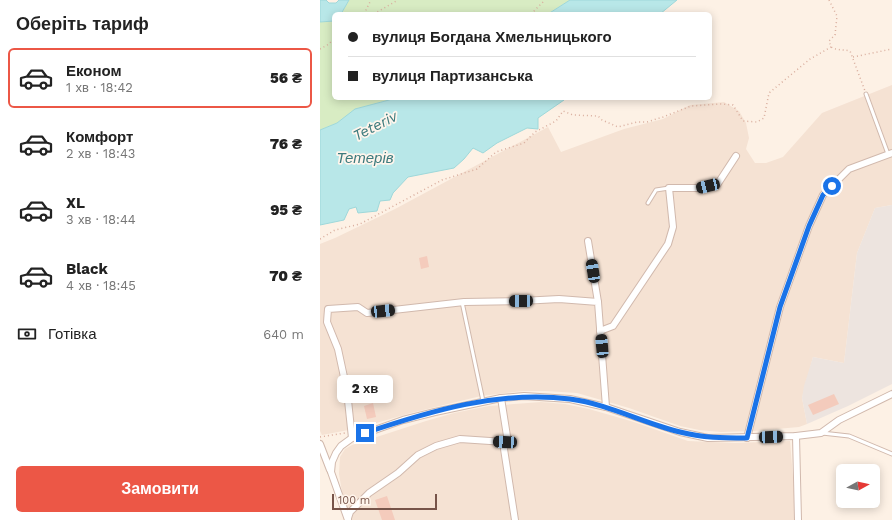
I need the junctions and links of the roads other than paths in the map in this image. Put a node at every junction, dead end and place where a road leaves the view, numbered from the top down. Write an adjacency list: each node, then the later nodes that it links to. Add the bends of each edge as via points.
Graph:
1 (866, 94): 2 (lane)
2 (890, 154): 17 (street, via 850,169 823,195 780,307)
3 (736, 156): 4 (street, via 717,185)
4 (669, 188): 5 (lane, via 656,190); 9 (street, via 673,227 668,244 613,326)
5 (648, 203)
6 (588, 241): 8 (street)
7 (462, 302): 8 (street, via 559,298); 12 (lane); 15 (street, via 367,313 358,307 328,309 327,322 338,349)
8 (598, 302): 9 (street)
9 (600, 331): 13 (street)
10 (892, 394): 14 (street, via 839,420)
11 (501, 398): 12 (street); 13 (street, via 524,396 570,399); 18 (street, via 507,436)
12 (483, 401): 15 (street)
13 (606, 407): 17 (street, via 680,432 708,438)
14 (821, 433): 16 (street); 20 (lane, via 849,436)
15 (351, 435): 21 (street, via 336,453)
16 (796, 436): 17 (street); 24 (street)
17 (747, 438)
18 (505, 442): 22 (street, via 460,439 436,446 418,455 369,493 350,512); 23 (street)
19 (320, 444): 21 (street)
20 (892, 454)
21 (331, 472): 22 (street)
22 (348, 519)
23 (515, 520)
24 (798, 520)

